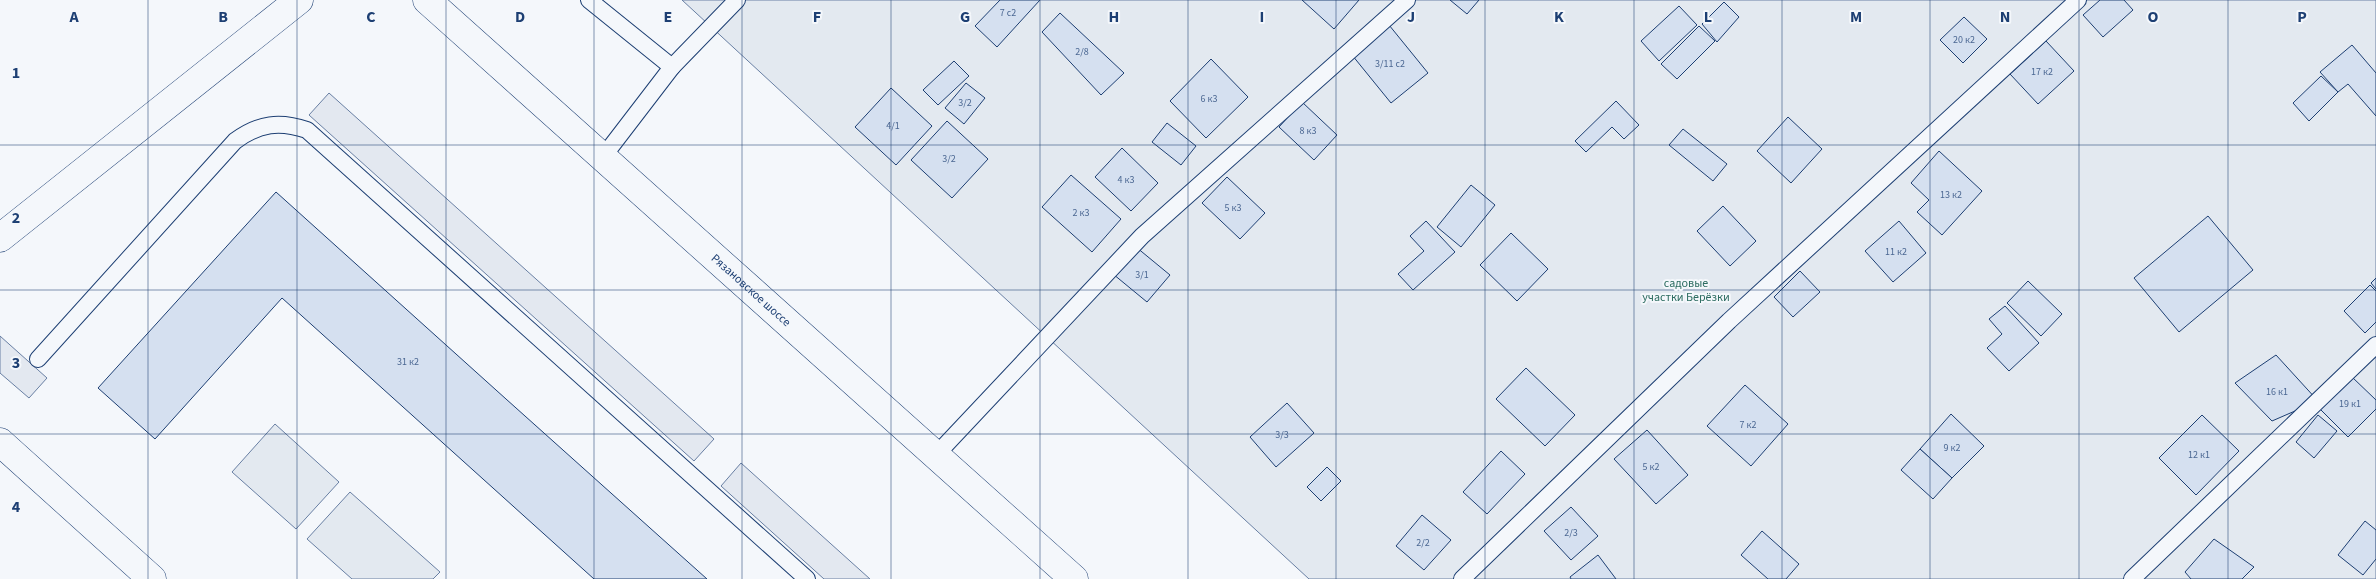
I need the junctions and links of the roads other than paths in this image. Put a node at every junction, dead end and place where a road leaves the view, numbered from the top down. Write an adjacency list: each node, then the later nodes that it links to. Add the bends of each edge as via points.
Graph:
1 (299, 0): 9 (main road)
2 (427, 0): 8 (main road, Рязановское шоссе)
3 (589, 0): 7 (lane)
4 (737, 0): 7 (lane)
5 (1407, 0): 13 (lane, via 1256,138 1142,236)
6 (2078, 0): 17 (lane, via 1728,321)
7 (672, 66): 8 (lane)
8 (603, 157): 13 (main road, Рязановское шоссе)
9 (0, 238)
10 (2376, 345): 18 (lane)
11 (38, 358): 15 (lane, via 235,141 260,126 290,124 307,130)
12 (0, 442): 14 (main road)
13 (936, 455): 16 (main road, Рязановское шоссе)
14 (152, 579)
15 (807, 579)
16 (1074, 579)
17 (1462, 579)
18 (2132, 579)

